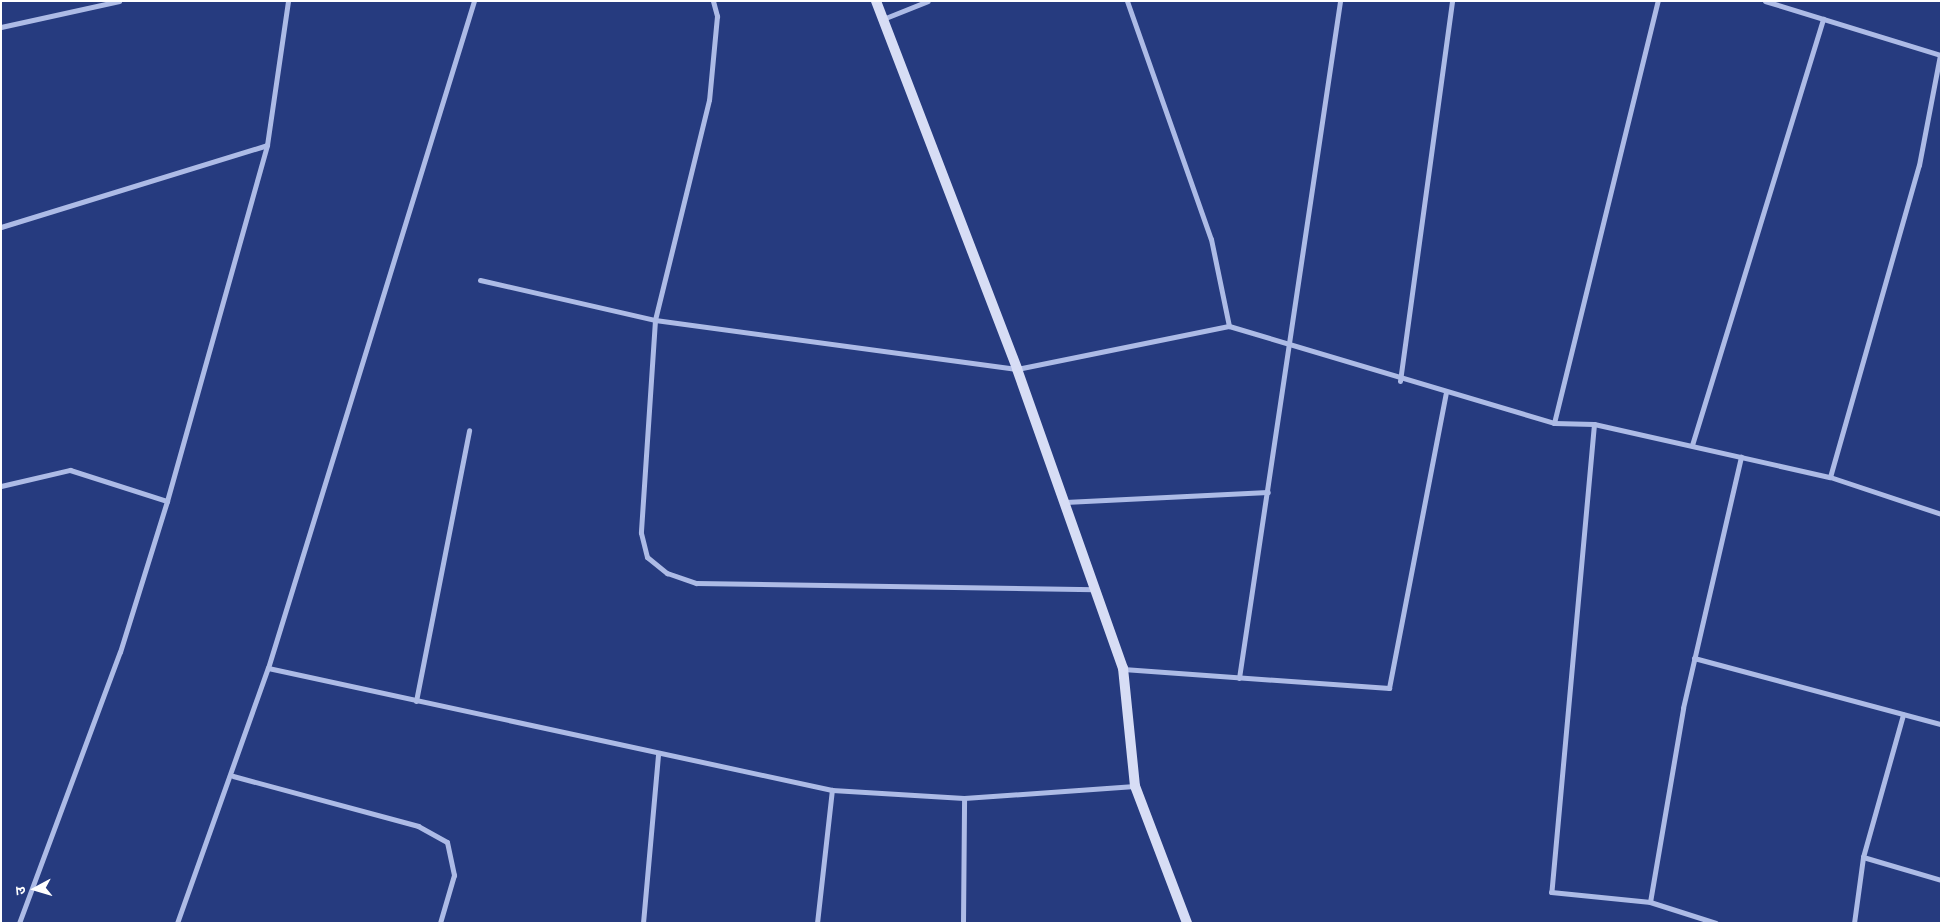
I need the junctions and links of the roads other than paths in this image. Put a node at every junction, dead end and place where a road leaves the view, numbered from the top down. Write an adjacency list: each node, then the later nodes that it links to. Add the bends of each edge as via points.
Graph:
1 (119, 1): 14 (street)
2 (288, 1): 16 (street)
3 (474, 1): 38 (street)
4 (713, 1): 19 (street, via 717,16 709,100)
5 (876, 1): 13 (street)
6 (928, 1): 13 (street)
7 (1127, 1): 20 (street, via 1210,239)
8 (1340, 1): 21 (street)
9 (1452, 1): 23 (street)
10 (1658, 1): 25 (street)
11 (1765, 1): 12 (street)
12 (1823, 18): 15 (street); 28 (street)
13 (883, 19): 22 (street)
14 (1, 27)
15 (1940, 55): 30 (street, via 1919,165)
16 (267, 144): 17 (street); 33 (street)
17 (1, 227)
18 (480, 280): 19 (street)
19 (655, 320): 22 (street); 36 (street, via 641,533 647,557 667,572 696,583)
20 (1229, 326): 21 (street); 22 (street)
21 (1290, 346): 23 (street); 32 (street)
22 (1017, 369): 34 (street)
23 (1400, 381): 24 (street)
24 (1446, 393): 25 (street); 40 (street, via 1389,688)
25 (1554, 423): 26 (street)
26 (1594, 424): 28 (street); 51 (street, via 1551,892)
27 (469, 430): 41 (street)
28 (1692, 446): 29 (street)
29 (1741, 457): 30 (street); 37 (street)
30 (1830, 477): 35 (street)
31 (1, 486): 33 (street, via 70,470)
32 (1268, 492): 34 (street); 40 (street)
33 (168, 501): 52 (street, via 120,652)
34 (1065, 502): 36 (street)
35 (1941, 514)
36 (1095, 589): 39 (street)
37 (1694, 658): 42 (street); 51 (street)
38 (268, 668): 41 (street); 45 (street)
39 (1123, 668): 40 (street); 46 (street)
40 (1239, 678)
41 (416, 701): 44 (street)
42 (1903, 715): 43 (street); 49 (street)
43 (1941, 724)
44 (658, 754): 47 (street); 55 (street)
45 (233, 776): 53 (street); 54 (street, via 418,826 447,842 454,875)
46 (1135, 786): 48 (street); 58 (street)
47 (832, 790): 48 (street); 56 (street)
48 (964, 798): 57 (street)
49 (1863, 857): 50 (street); 60 (street)
50 (1941, 880)
51 (1650, 902): 59 (street)
52 (19, 923)
53 (177, 923)
54 (440, 923)
55 (643, 923)
56 (817, 923)
57 (962, 923)
58 (1187, 923)
59 (1716, 923)
60 (1854, 923)

